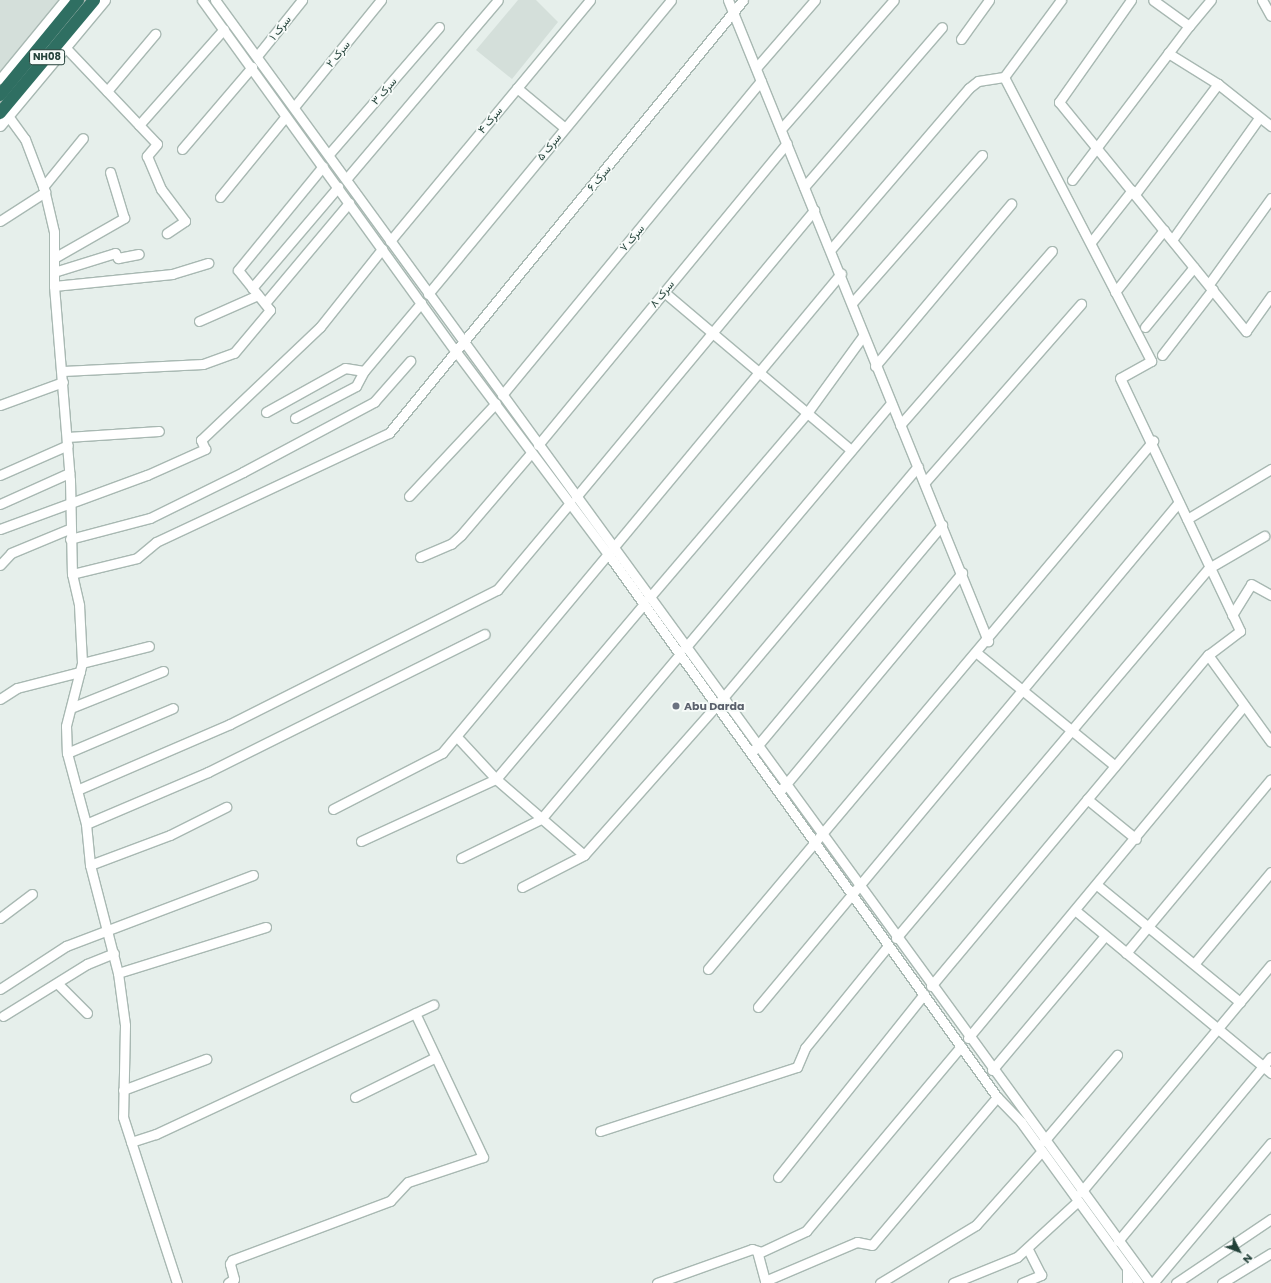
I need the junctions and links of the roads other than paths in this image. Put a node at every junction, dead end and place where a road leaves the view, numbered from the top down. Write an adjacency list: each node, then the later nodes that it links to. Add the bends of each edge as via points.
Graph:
1 (66, 0): 36 (street)
2 (78, 0): 41 (highway, NH08)
3 (94, 0): 43 (highway, NH08)
4 (105, 0): 30 (street)
5 (202, 0): 27 (street)
6 (215, 0): 32 (street)
7 (302, 0): 32 (street, سرک ۱)
8 (381, 0): 42 (street, سرک ۲)
9 (498, 0): 59 (street)
10 (590, 0): 39 (street, سرک ۴)
11 (671, 0): 49 (street, سرک ۵)
12 (728, 0): 22 (street)
13 (743, 0): 22 (street, سرک ۶)
14 (815, 0): 34 (street)
15 (894, 0): 50 (street)
16 (989, 0): 29 (street)
17 (1061, 0): 35 (street)
18 (1131, 0): 54 (street, via 1059,102)
19 (1154, 0): 24 (street)
20 (1211, 0): 24 (street)
21 (1262, 0): 23 (street)
22 (733, 12): 34 (street); 100 (street, سرک ۶)
23 (1271, 16)
24 (1190, 26): 31 (street)
25 (439, 27): 55 (street, سرک ۳)
26 (942, 27): 62 (street)
27 (224, 29): 33 (street); 46 (street)
28 (155, 34): 40 (street)
29 (961, 39)
30 (66, 48): 40 (street); 43 (street)
31 (1168, 53): 38 (street); 54 (street)
32 (257, 56): 42 (street)
33 (252, 67): 44 (street); 53 (street)
34 (756, 68): 37 (street)
35 (1004, 77): 75 (street); 76 (street, via 978,81 969,88)
36 (0, 79)
37 (762, 81): 50 (street); 109 (street, سرک ۷)
38 (1218, 84): 45 (street); 64 (street)
39 (517, 88): 49 (street); 74 (street, سرک ۴)
40 (107, 91): 46 (street)
41 (0, 95)
42 (294, 107): 55 (street)
43 (4, 113): 47 (street); 63 (street, via 25,139)
44 (286, 116): 57 (street); 65 (street)
45 (1259, 118): 48 (street); 73 (street)
46 (139, 125): 72 (street, via 157,144 147,156 161,189 185,221)
47 (0, 126)
48 (1271, 126)
49 (565, 128): 90 (street, سرک ۵)
50 (781, 129): 52 (street)
51 (83, 138): 63 (street)
52 (787, 143): 62 (street); 88 (street, سرک ۸)
53 (182, 149)
54 (1096, 149): 60 (street); 64 (street)
55 (329, 154): 59 (street)
56 (982, 155): 94 (street)
57 (323, 166): 61 (street); 87 (street, via 238,270)
58 (110, 172): 80 (street, via 124,218)
59 (347, 178): 74 (street)
60 (1072, 180)
61 (338, 187): 67 (street); 87 (street)
62 (804, 187): 69 (street)
63 (44, 190): 70 (street); 80 (street, via 54,232)
64 (1134, 192): 71 (street); 75 (street)
65 (220, 197)
66 (1271, 198): 86 (street)
67 (349, 203): 77 (street); 92 (street)
68 (1011, 204): 104 (street)
69 (814, 210): 76 (street); 98 (street)
70 (0, 222)
71 (1164, 230): 73 (street); 89 (street)
72 (167, 234)
73 (1172, 240): 82 (street)
74 (390, 241): 90 (street)
75 (1091, 242): 89 (street)
76 (831, 248): 84 (street)
77 (382, 249): 93 (street); 132 (street, via 320,327 200,440 205,449)
78 (1052, 251): 116 (street)
79 (139, 254): 83 (street, via 118,258 115,253)
80 (54, 258): 83 (street)
81 (208, 263): 85 (street, via 172,274)
82 (1194, 267): 86 (street); 97 (street)
83 (54, 272): 85 (street)
84 (841, 273): 94 (street); 107 (street)
85 (54, 286): 106 (street)
86 (1211, 287): 91 (street, via 1246,331); 102 (street)
87 (255, 292): 92 (street); 96 (street)
88 (664, 292): 98 (street); 120 (street, سرک ۸)
89 (1115, 292): 119 (street, via 1151,361 1120,378)
90 (428, 294): 100 (street)
91 (1271, 296)
92 (264, 303): 106 (street, via 270,313 240,348 224,359 203,364)
93 (421, 303): 101 (street); 105 (street)
94 (852, 303): 99 (street)
95 (1081, 304): 127 (street)
96 (199, 321)
97 (1145, 328)
98 (713, 334): 107 (street); 129 (street)
99 (863, 336): 104 (street); 114 (street)
100 (464, 344): 101 (street, سرک ۶); 109 (street)
101 (457, 353): 110 (street); 144 (street, سرک ۶, via 389,433 156,542 136,558)
102 (1162, 355)
103 (410, 361): 138 (street, via 374,402 243,472 150,518)
104 (875, 366): 111 (street)
105 (364, 371): 113 (street, via 345,368); 115 (street, via 356,386)
106 (63, 372): 108 (street)
107 (760, 373): 114 (street); 139 (street)
108 (63, 382): 112 (street); 118 (street)
109 (502, 395): 120 (street)
110 (496, 403): 122 (street); 128 (street)
111 (891, 403): 116 (street); 121 (street)
112 (0, 405)
113 (266, 412)
114 (807, 413): 121 (street); 146 (street)
115 (295, 418)
116 (900, 424): 123 (street)
117 (159, 431): 118 (street)
118 (67, 441): 125 (street); 126 (street)
119 (1153, 441): 130 (street); 149 (street)
120 (538, 445): 129 (street)
121 (851, 450): 151 (street)
122 (531, 452): 129 (street); 140 (street, via 461,535 451,544)
123 (918, 466): 127 (street); 160 (street)
124 (1271, 470): 133 (street)
125 (69, 473): 131 (street); 132 (street)
126 (0, 476)
127 (925, 482): 134 (street)
128 (409, 496)
129 (573, 500): 139 (street); 173 (street, via 497,590 230,724)
130 (1178, 502): 133 (street); 158 (street)
131 (0, 504)
132 (68, 505): 135 (street); 136 (street)
133 (1187, 519): 142 (street)
134 (942, 525): 143 (street); 167 (street)
135 (0, 529)
136 (69, 529): 138 (street); 141 (street, via 11,553)
137 (1264, 536): 142 (street)
138 (70, 539): 144 (street)
139 (611, 551): 146 (street); 165 (street)
140 (420, 557)
141 (0, 565)
142 (1209, 568): 147 (street); 164 (street)
143 (962, 573): 149 (street); 172 (street)
144 (72, 574): 155 (street, via 79,605)
145 (1271, 595): 147 (street, via 1251,584)
146 (647, 601): 151 (street); 153 (street); 170 (street)
147 (1232, 615): 154 (street, via 1240,632)
148 (485, 634): 178 (street, via 208,772)
149 (988, 641): 152 (street)
150 (149, 646): 155 (street)
151 (685, 648): 160 (street)
152 (977, 653): 158 (street); 179 (street)
153 (679, 655): 160 (street); 177 (street)
154 (1208, 656): 161 (street); 169 (street)
155 (82, 662): 157 (street)
156 (163, 671): 162 (street)
157 (80, 672): 159 (street, via 16,688); 162 (street)
158 (1022, 690): 164 (street); 190 (street)
159 (0, 699)
160 (719, 702): 167 (street); 183 (street)
161 (1244, 706): 166 (street); 180 (street)
162 (73, 707): 168 (street, via 66,726)
163 (174, 708): 168 (street)
164 (1072, 730): 169 (street); 199 (street)
165 (457, 737): 170 (street); 176 (street, via 442,753)
166 (1271, 742)
167 (754, 750): 172 (street)
168 (67, 753): 173 (street)
169 (1115, 766): 174 (street)
170 (496, 779): 177 (street); 181 (street)
171 (1271, 779): 195 (street)
172 (782, 789): 179 (street); 182 (street)
173 (77, 790): 178 (street)
174 (1087, 799): 180 (street); 208 (street)
175 (226, 807): 185 (street, via 170,836)
176 (333, 809)
177 (541, 819): 183 (street); 184 (street)
178 (86, 824): 185 (street)
179 (820, 835): 182 (street); 190 (street)
180 (1136, 839): 188 (street)
181 (361, 841)
182 (813, 842): 192 (street); 205 (street)
183 (584, 855): 189 (street)
184 (461, 858)
185 (90, 865): 197 (street)
186 (1271, 872): 203 (street)
187 (253, 875): 197 (street)
188 (1097, 886): 193 (street); 195 (street)
189 (522, 887)
190 (858, 887): 192 (street); 199 (street)
191 (32, 894): 194 (street)
192 (852, 895): 200 (street); 213 (street)
193 (1076, 912): 198 (street); 218 (street)
194 (0, 918)
195 (1148, 926): 202 (street); 203 (street)
196 (266, 927): 206 (street)
197 (107, 931): 201 (street); 209 (street, via 66,946)
198 (1105, 936): 202 (street); 225 (street)
199 (896, 938): 208 (street)
200 (888, 946): 210 (street); 230 (street, via 805,1048 797,1067)
201 (114, 953): 206 (street); 207 (street, via 87,964)
202 (1126, 953): 217 (street)
203 (1194, 964): 211 (street)
204 (1271, 965): 211 (street)
205 (708, 969)
206 (118, 973): 227 (street, via 125,1025)
207 (58, 984): 214 (street); 216 (street)
208 (931, 986): 218 (street)
209 (0, 989)
210 (924, 994): 219 (street); 235 (street)
211 (1240, 1002): 217 (street)
212 (434, 1005): 215 (street)
213 (758, 1007)
214 (87, 1013)
215 (415, 1013): 221 (street); 232 (street, via 156,1134)
216 (3, 1016)
217 (1218, 1029): 224 (street); 236 (street)
218 (968, 1038): 225 (street)
219 (961, 1046): 229 (street); 240 (street, via 811,1226 794,1238)
220 (1117, 1055): 231 (street)
221 (436, 1057): 228 (street); 245 (street, via 483,1157 408,1182 390,1201 232,1260 230,1264 234,1279)
222 (1271, 1057): 224 (street)
223 (206, 1059): 227 (street)
224 (1263, 1066): 226 (street); 238 (street)
225 (992, 1070): 231 (street)
226 (1271, 1073)
227 (122, 1090): 232 (street, via 123,1117)
228 (355, 1097)
229 (997, 1097): 234 (street); 240 (street, via 872,1245 857,1242 765,1281)
230 (600, 1130)
231 (1044, 1141): 236 (street)
232 (131, 1142): 244 (street)
233 (1271, 1143): 243 (street)
234 (1042, 1151): 236 (street); 247 (street, via 976,1225)
235 (778, 1177)
236 (1080, 1196): 238 (street); 239 (street); 242 (street)
237 (1271, 1219): 252 (street)
238 (1118, 1242): 243 (street)
239 (1028, 1250): 248 (street); 249 (street, via 1041,1275)
240 (756, 1251): 246 (street, via 752,1249)
241 (1271, 1253): 253 (street)
242 (1127, 1268): 250 (street); 251 (street)
243 (1148, 1282)
244 (177, 1283)
245 (228, 1283)
246 (657, 1283)
247 (880, 1283)
248 (953, 1283)
249 (1022, 1283)
250 (1127, 1283)
251 (1138, 1283)
252 (1176, 1283)
253 (1222, 1283)

